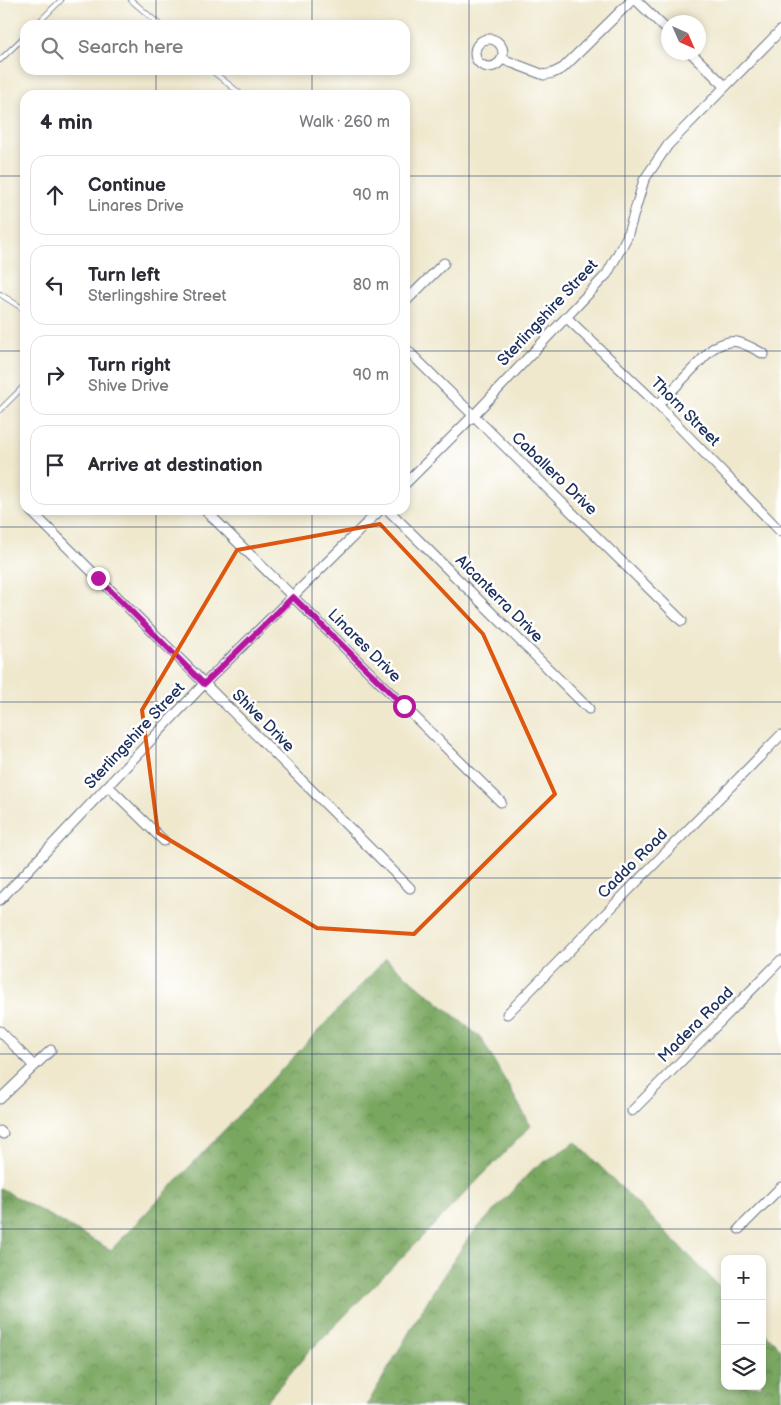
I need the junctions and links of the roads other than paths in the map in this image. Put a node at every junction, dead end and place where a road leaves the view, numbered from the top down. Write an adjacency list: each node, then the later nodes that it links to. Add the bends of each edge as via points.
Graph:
1 (61, 0): 5 (lane)
2 (131, 0): 6 (lane)
3 (632, 0): 10 (street, via 563,68 553,73 544,75)
4 (636, 0): 7 (street)
5 (41, 20)
6 (154, 20)
7 (661, 24)
8 (781, 30): 14 (street, Sterlingshire Street)
9 (20, 41): 11 (lane)
10 (502, 59)
11 (0, 60)
12 (698, 60): 14 (street)
13 (217, 75): 15 (lane)
14 (725, 86): 20 (street, Sterlingshire Street, via 668,145 656,162 644,180 628,237 617,257 607,274)
15 (236, 90)
16 (444, 263): 18 (street)
17 (0, 294): 19 (lane)
18 (410, 297)
19 (20, 307)
20 (566, 317): 24 (street, Thorn Street); 26 (street, Sterlingshire Street)
21 (410, 353): 26 (street, Caballero Drive)
22 (764, 354): 24 (street, via 729,340 712,350)
23 (20, 390): 25 (lane)
24 (658, 405): 32 (street, Thorn Street)
25 (0, 410)
26 (473, 416): 27 (street, Sterlingshire Street); 34 (street, Caballero Drive)
27 (410, 479)
28 (35, 515): 35 (street, Shive Drive)
29 (211, 515): 33 (street, Linares Drive)
30 (375, 515): 33 (street, Sterlingshire Street)
31 (393, 515): 36 (street, Alcanterra Drive)
32 (780, 529)
33 (293, 597): 35 (street, Sterlingshire Street); 39 (street, Linares Drive)
34 (682, 621)
35 (204, 684): 38 (street, Sterlingshire Street); 41 (street, Shive Drive)
36 (589, 709)
37 (781, 735): 44 (street, Caddo Road)
38 (108, 786): 40 (street); 42 (street, Sterlingshire Street)
39 (501, 802)
40 (164, 841)
41 (410, 888)
42 (0, 900)
43 (781, 960): 49 (street, Madera Road)
44 (506, 1014)
45 (0, 1031): 47 (street)
46 (51, 1050): 47 (street)
47 (34, 1066): 48 (street)
48 (0, 1099)
49 (632, 1111)
50 (781, 1187): 51 (street)
51 (739, 1228)

